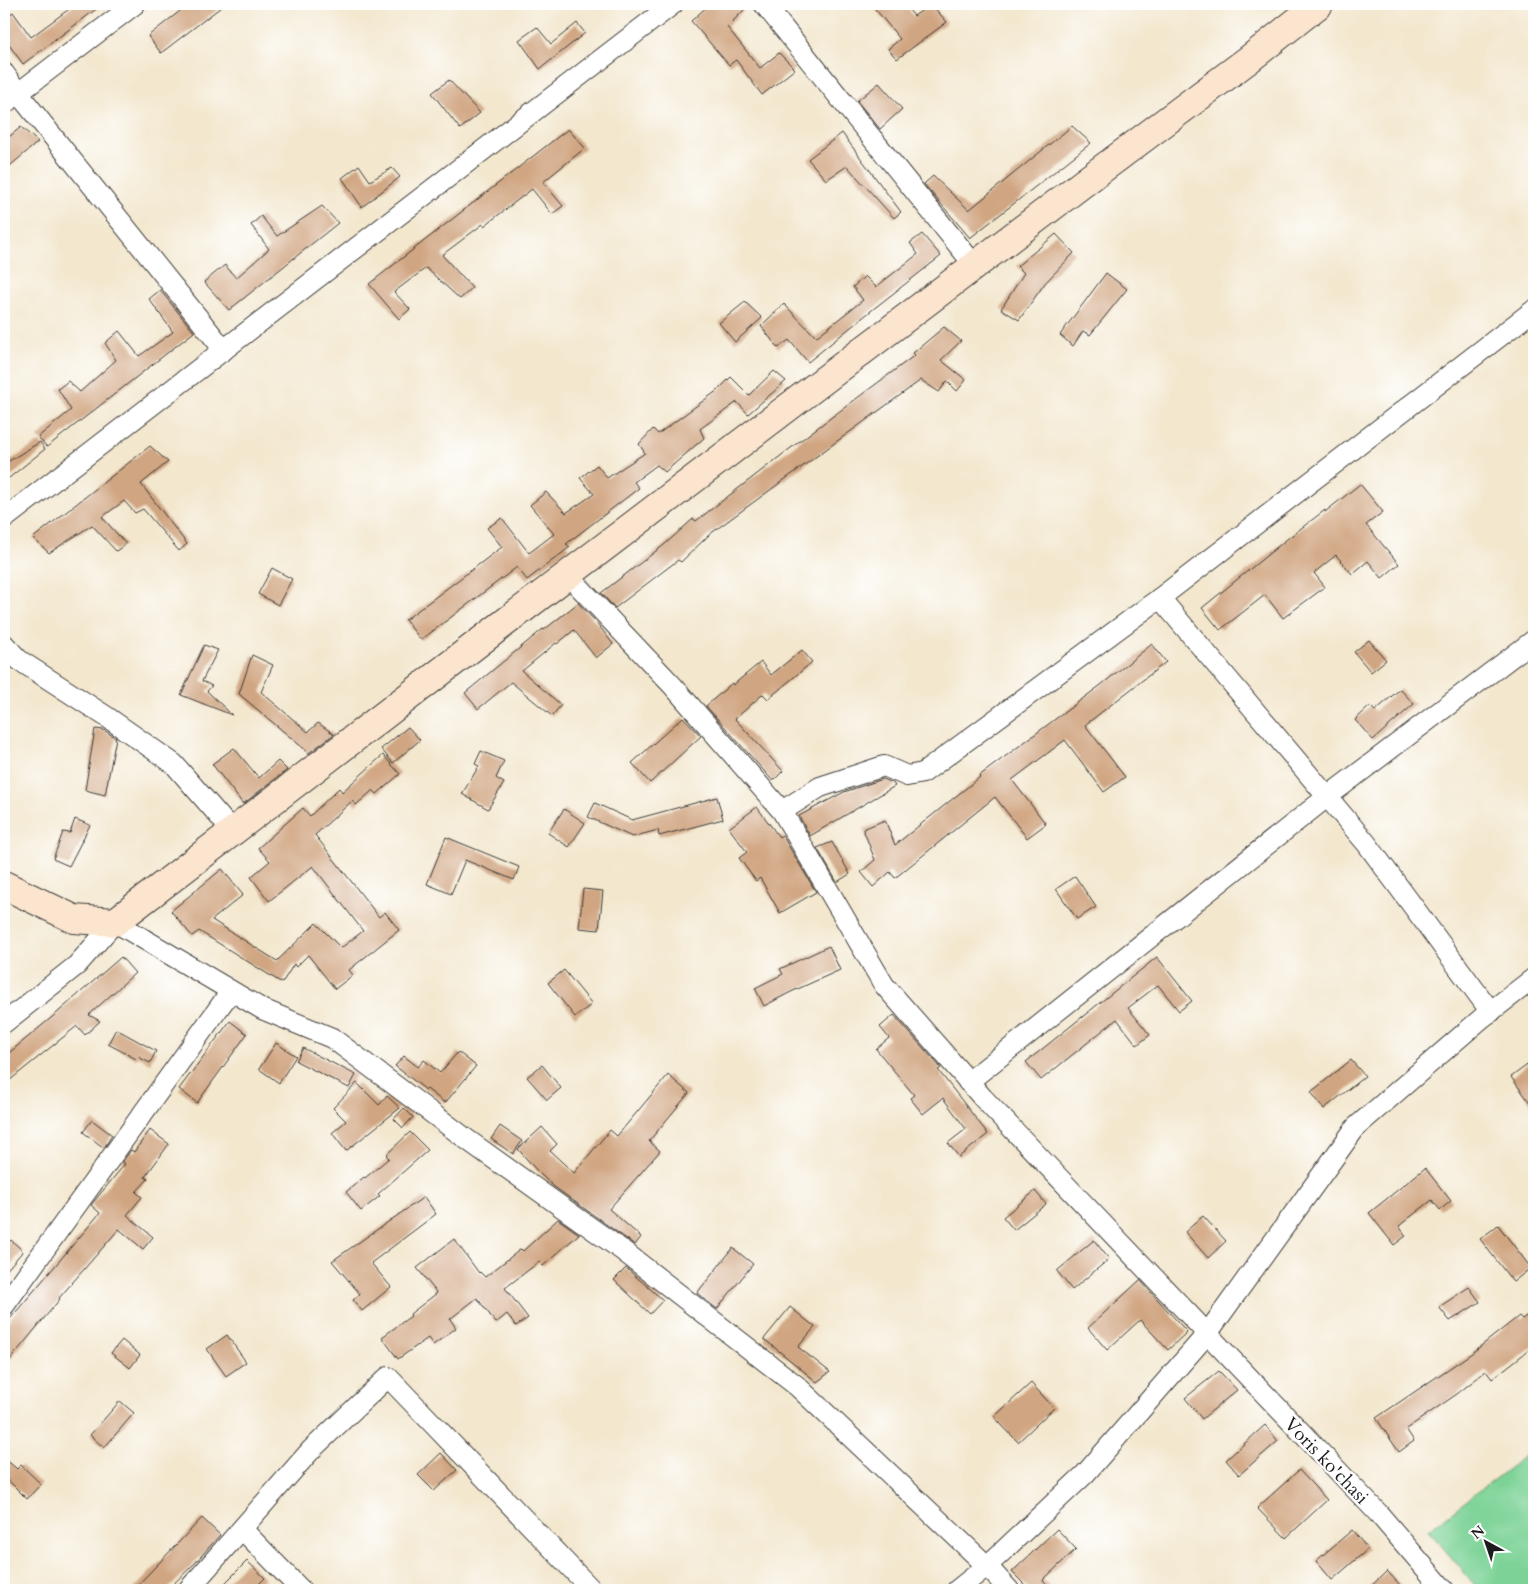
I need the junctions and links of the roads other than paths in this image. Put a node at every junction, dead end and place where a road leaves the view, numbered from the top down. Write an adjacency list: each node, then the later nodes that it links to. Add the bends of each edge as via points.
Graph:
1 (135, 4): 6 (street)
2 (673, 4): 9 (street)
3 (764, 4): 7 (street)
4 (1319, 4): 7 (street)
5 (4, 73): 6 (street)
6 (11, 98): 9 (street)
7 (975, 266): 11 (street)
8 (1534, 310): 12 (street)
9 (224, 350): 10 (street)
10 (4, 519)
11 (568, 575): 16 (street, Voris ko'chasi, via 674,686); 17 (street)
12 (1160, 598): 15 (street); 16 (street, via 923,773 907,776 884,766 820,787)
13 (1534, 640): 15 (street)
14 (4, 644): 17 (street, via 18,660 174,764)
15 (1327, 796): 22 (street, via 1367,844); 24 (street)
16 (782, 811): 24 (street, Voris ko'chasi, via 884,985)
17 (233, 832): 19 (street)
18 (4, 885): 19 (street, via 74,919)
19 (115, 922): 21 (street); 23 (street, via 77,965)
20 (1534, 978): 22 (street)
21 (231, 991): 25 (street); 28 (street, via 262,1009 332,1038 469,1142 622,1250 797,1386)
22 (1491, 1012): 26 (street, via 1356,1127)
23 (4, 1023)
24 (968, 1082): 26 (street, Voris ko'chasi)
25 (4, 1306)
26 (1207, 1334): 28 (street, via 1085,1474); 34 (street, Voris ko'chasi, via 1378,1513)
27 (242, 1529): 29 (street); 30 (street); 31 (street, via 311,1450 388,1377)
28 (987, 1566): 32 (street); 33 (street)
29 (188, 1590)
30 (301, 1590)
31 (592, 1590)
32 (957, 1590)
33 (1010, 1590)
34 (1444, 1590)

